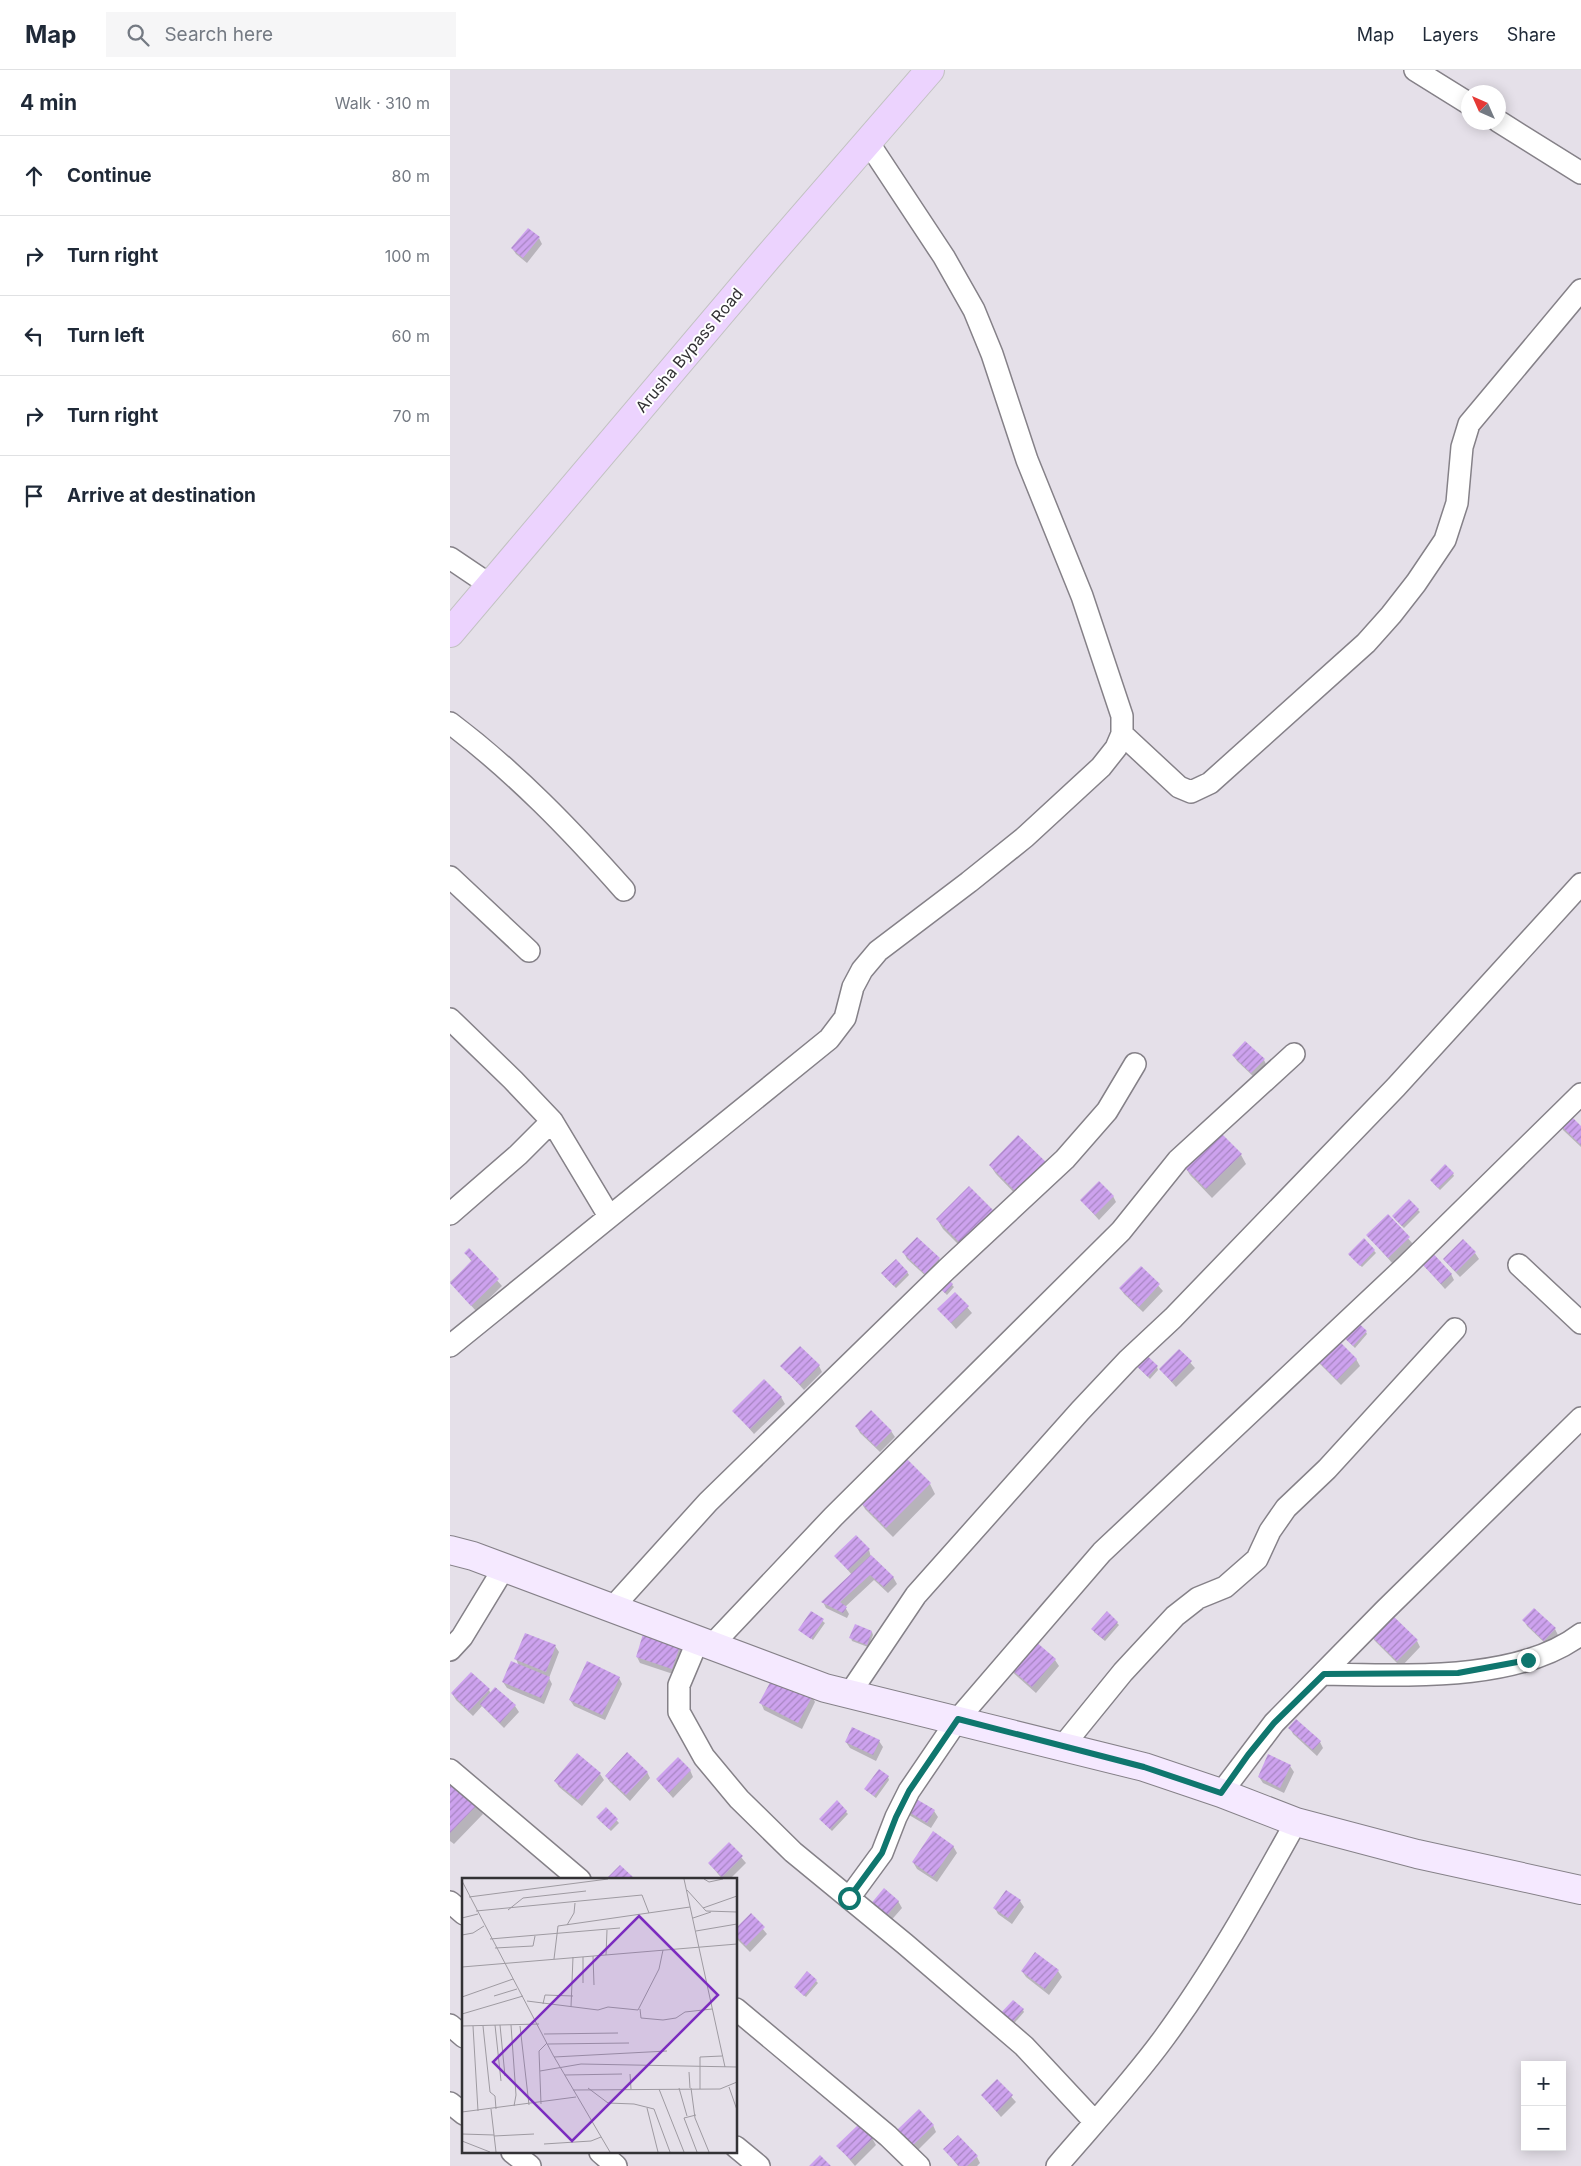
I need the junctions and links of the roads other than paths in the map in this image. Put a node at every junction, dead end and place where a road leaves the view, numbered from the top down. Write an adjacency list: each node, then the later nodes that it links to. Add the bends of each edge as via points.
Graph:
1 (930, 70): 5 (main road, Arusha Bypass Road)
2 (1415, 70): 3 (street)
3 (1461, 99)
4 (1506, 127): 6 (street)
5 (868, 142): 9 (main road, Arusha Bypass Road); 12 (street, via 974,310 1027,460 1092,624 1122,716)
6 (1581, 173)
7 (1581, 290): 12 (street, via 1469,424 1462,447 1457,503 1445,540 1392,616 1366,643 1210,783 1191,792 1179,787)
8 (450, 558): 9 (street)
9 (490, 584): 10 (main road, Arusha Bypass Road)
10 (450, 632)
11 (450, 723): 15 (street, via 534,793)
12 (1122, 734): 23 (street, via 1101,767 1050,814 969,882 878,951 862,970 844,1018 829,1039)
13 (450, 877): 16 (street)
14 (1581, 884): 36 (street, via 1396,1087 1080,1411 916,1595)
15 (624, 890)
16 (529, 951)
17 (450, 1019): 21 (street)
18 (1294, 1054): 33 (street, via 1178,1160 1121,1231)
19 (1135, 1064): 31 (street, via 1107,1112 1065,1159 708,1502)
20 (1581, 1094): 37 (street, via 1406,1266 1102,1552)
21 (552, 1121): 22 (street); 23 (street)
22 (450, 1214)
23 (609, 1216): 27 (street)
24 (1519, 1265): 25 (street)
25 (1581, 1323)
26 (1456, 1329): 38 (street, via 1327,1469 1286,1508 1270,1531 1257,1559 1225,1587 1198,1598 1175,1616 1123,1672)
27 (450, 1346)
28 (1581, 1418): 35 (street)
29 (450, 1550): 30 (street)
30 (504, 1568): 31 (street); 34 (street, via 462,1637)
31 (613, 1607): 33 (street)
32 (1581, 1634): 35 (street, via 1569,1643 1528,1660 1458,1673)
33 (705, 1643): 36 (street, via 825,1688); 44 (street, via 679,1685 678,1712 704,1757 739,1799 794,1852)
34 (450, 1650)
35 (1324, 1674): 40 (street, via 1274,1723)
36 (850, 1693): 37 (street)
37 (958, 1719): 38 (street); 44 (street, via 909,1791 882,1853)
38 (1062, 1747): 40 (street, via 1144,1767)
39 (450, 1770): 42 (street)
40 (1221, 1793): 41 (street)
41 (1296, 1822): 43 (street, via 1417,1854); 52 (street, via 1201,1984 1136,2074)
42 (578, 1878)
43 (1581, 1890)
44 (849, 1898): 52 (street, via 1024,2046)
45 (450, 1902): 46 (street)
46 (462, 1912)
47 (738, 2011): 59 (street, via 881,2129)
48 (450, 2025): 49 (street)
49 (462, 2034)
50 (450, 2104): 51 (street)
51 (462, 2113)
52 (1094, 2121): 60 (street)
53 (738, 2149): 58 (street)
54 (515, 2154): 56 (street)
55 (602, 2154): 57 (street)
56 (530, 2166)
57 (616, 2166)
58 (759, 2166)
59 (918, 2166)
60 (1057, 2166)

